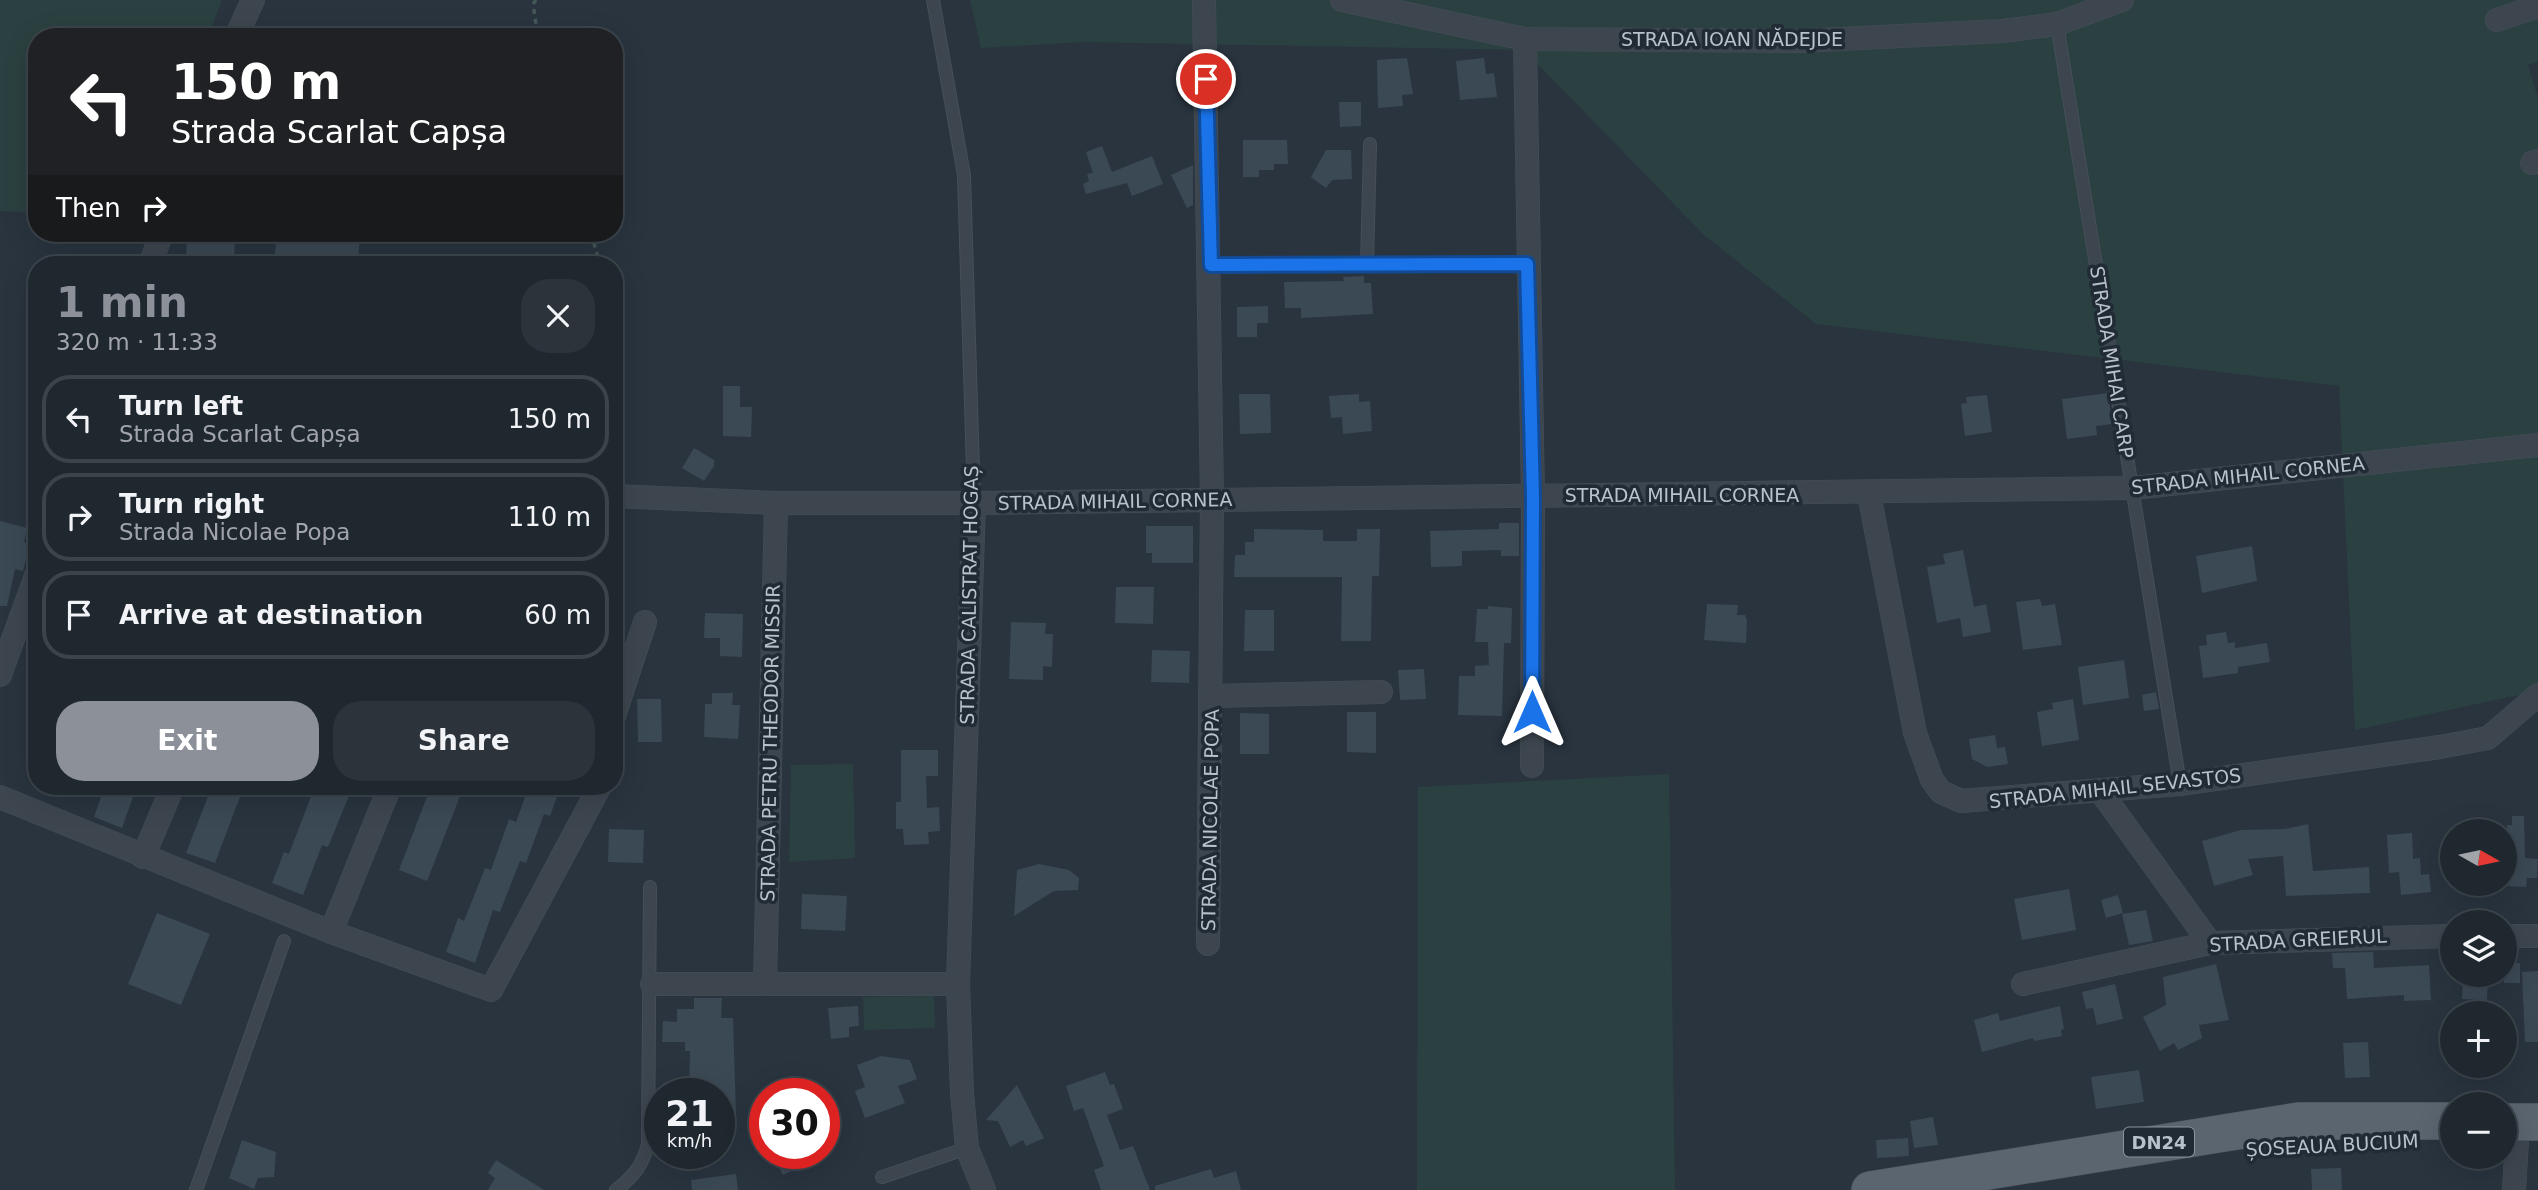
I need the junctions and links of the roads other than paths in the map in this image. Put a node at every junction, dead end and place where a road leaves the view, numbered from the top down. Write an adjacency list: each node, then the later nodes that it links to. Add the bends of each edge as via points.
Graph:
1 (253, 0): 9 (street)
2 (933, 0): 22 (lane, STRADA CALISTRAT HOGAȘ, via 964,175)
3 (1204, 0): 13 (street, STRADA NICOLAE POPA)
4 (1342, 0): 10 (street, STRADA IOAN NĂDEJDE)
5 (2122, 0): 8 (street, STRADA IOAN NĂDEJDE)
6 (2538, 6): 7 (street)
7 (2497, 20)
8 (2057, 24): 10 (street, STRADA IOAN NĂDEJDE, via 1799,41); 16 (lane, STRADA MIHAI CARP)
9 (240, 28)
10 (1525, 39): 12 (street)
11 (1370, 144): 14 (lane)
12 (1527, 264): 14 (lane); 19 (street)
13 (1211, 265): 14 (lane); 20 (street, STRADA NICOLAE POPA)
14 (1367, 265)
15 (2538, 445): 16 (street, STRADA MIHAIL CORNEA)
16 (2133, 488): 17 (street, STRADA MIHAIL CORNEA); 32 (lane, STRADA MIHAI CARP)
17 (1869, 494): 19 (street, STRADA MIHAIL CORNEA); 33 (street, STRADA MIHAIL SEVASTOS, via 1915,733 1941,792 1961,801 1981,802)
18 (623, 496): 21 (street, STRADA MIHAIL CORNEA)
19 (1533, 497): 20 (street, STRADA MIHAIL CORNEA); 31 (street)
20 (1212, 500): 22 (street, STRADA MIHAIL CORNEA); 30 (street, STRADA NICOLAE POPA)
21 (775, 503): 22 (street, STRADA MIHAIL CORNEA); 48 (street, STRADA PETRU THEODOR MISSIR)
22 (974, 503): 49 (street, STRADA CALISTRAT HOGAȘ)
23 (28, 589): 25 (street)
24 (645, 622): 27 (street)
25 (9, 624): 26 (street)
26 (0, 675)
27 (623, 689)
28 (1381, 692): 30 (street, STRADA NICOLAE POPA)
29 (2538, 695): 32 (street, STRADA MIHAIL SEVASTOS, via 2488,738)
30 (1212, 696): 46 (street, STRADA NICOLAE POPA)
31 (1532, 766)
32 (2180, 784): 33 (street, STRADA MIHAIL SEVASTOS)
33 (2101, 792): 45 (street)
34 (169, 795): 38 (street)
35 (386, 795): 40 (street)
36 (595, 795): 40 (street, via 491,990)
37 (0, 797): 38 (street)
38 (143, 858): 40 (street)
39 (650, 887): 47 (lane)
40 (331, 932)
41 (2440, 936): 45 (street, STRADA GREIERUL)
42 (2517, 936): 43 (street)
43 (2538, 936)
44 (284, 941): 56 (lane)
45 (2210, 943): 50 (street, STRADA GREIERUL)
46 (1208, 944)
47 (652, 984): 48 (street); 57 (lane, via 648,1144 632,1177)
48 (765, 984): 49 (street)
49 (958, 984): 54 (street, STRADA CALISTRAT HOGAȘ)
50 (2023, 984)
51 (2440, 1121): 59 (main road, ȘOSEAUA BUCIUM / DN24, via 2299,1121)
52 (2520, 1133): 61 (street)
53 (2440, 1140): 60 (main road, ȘOSEAUA BUCIUM / DN24, via 2255,1147)
54 (967, 1148): 55 (lane); 58 (street, STRADA CALISTRAT HOGAȘ)
55 (882, 1177)
56 (196, 1190)
57 (616, 1190)
58 (984, 1190)
59 (1870, 1190)
60 (2005, 1190)
61 (2514, 1190)

